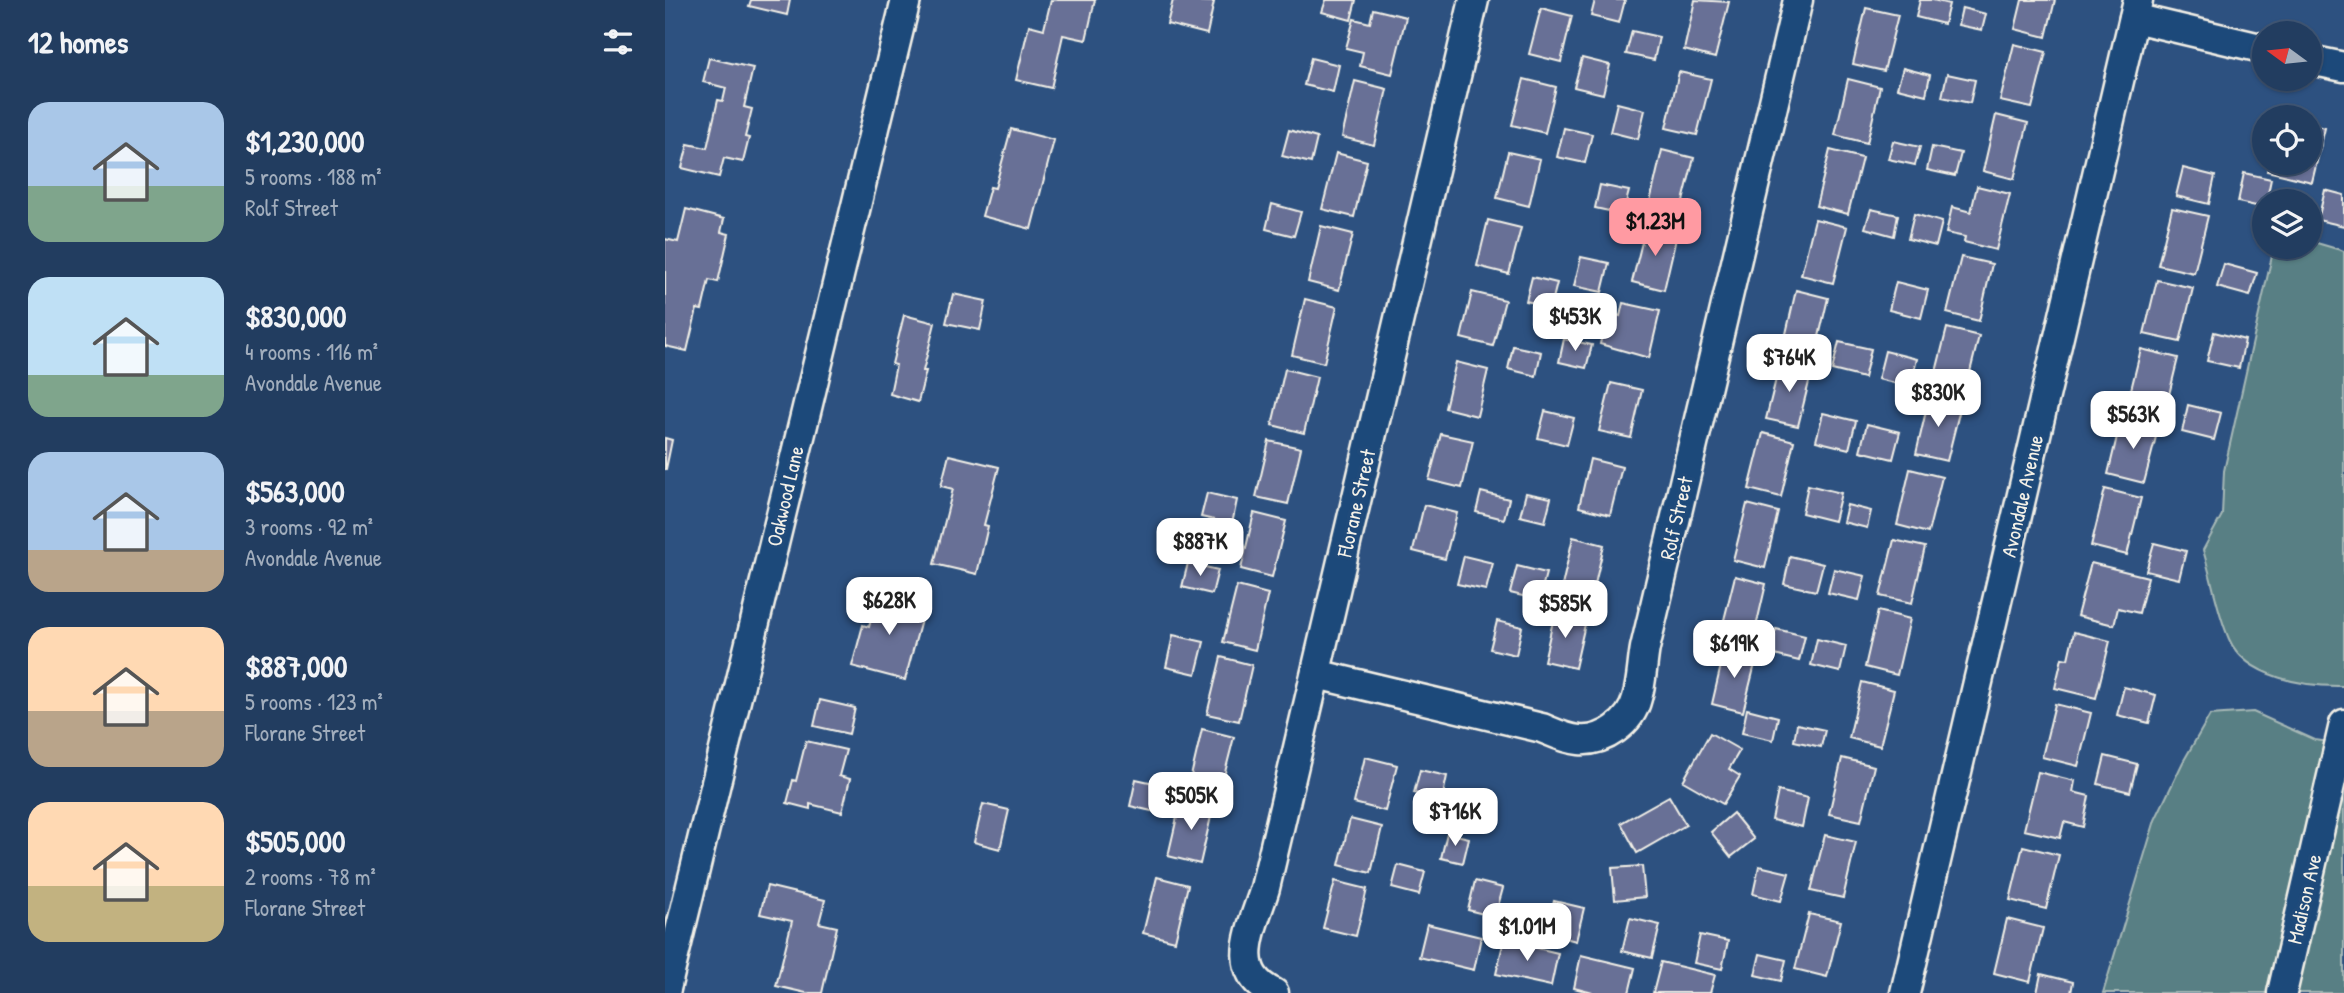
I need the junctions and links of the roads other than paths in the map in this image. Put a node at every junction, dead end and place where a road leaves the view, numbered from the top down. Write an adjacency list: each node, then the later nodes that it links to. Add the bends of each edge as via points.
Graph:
1 (906, 0): 11 (street, Oakwood Lane)
2 (1474, 0): 8 (street, Florane Street)
3 (1798, 0): 8 (street, Rolf Street, via 1631,712 1608,734 1576,740)
4 (2136, 9): 5 (street); 13 (street, Avondale Avenue)
5 (2252, 45)
6 (2322, 63): 7 (street)
7 (2344, 68)
8 (1316, 674): 12 (street, Florane Street, via 1248,942 1250,973 1256,983)
9 (2344, 724): 10 (street, Madison Ave)
10 (2340, 762): 14 (street, Madison Ave)
11 (665, 993)
12 (1273, 993)
13 (1905, 993)
14 (2282, 993)

